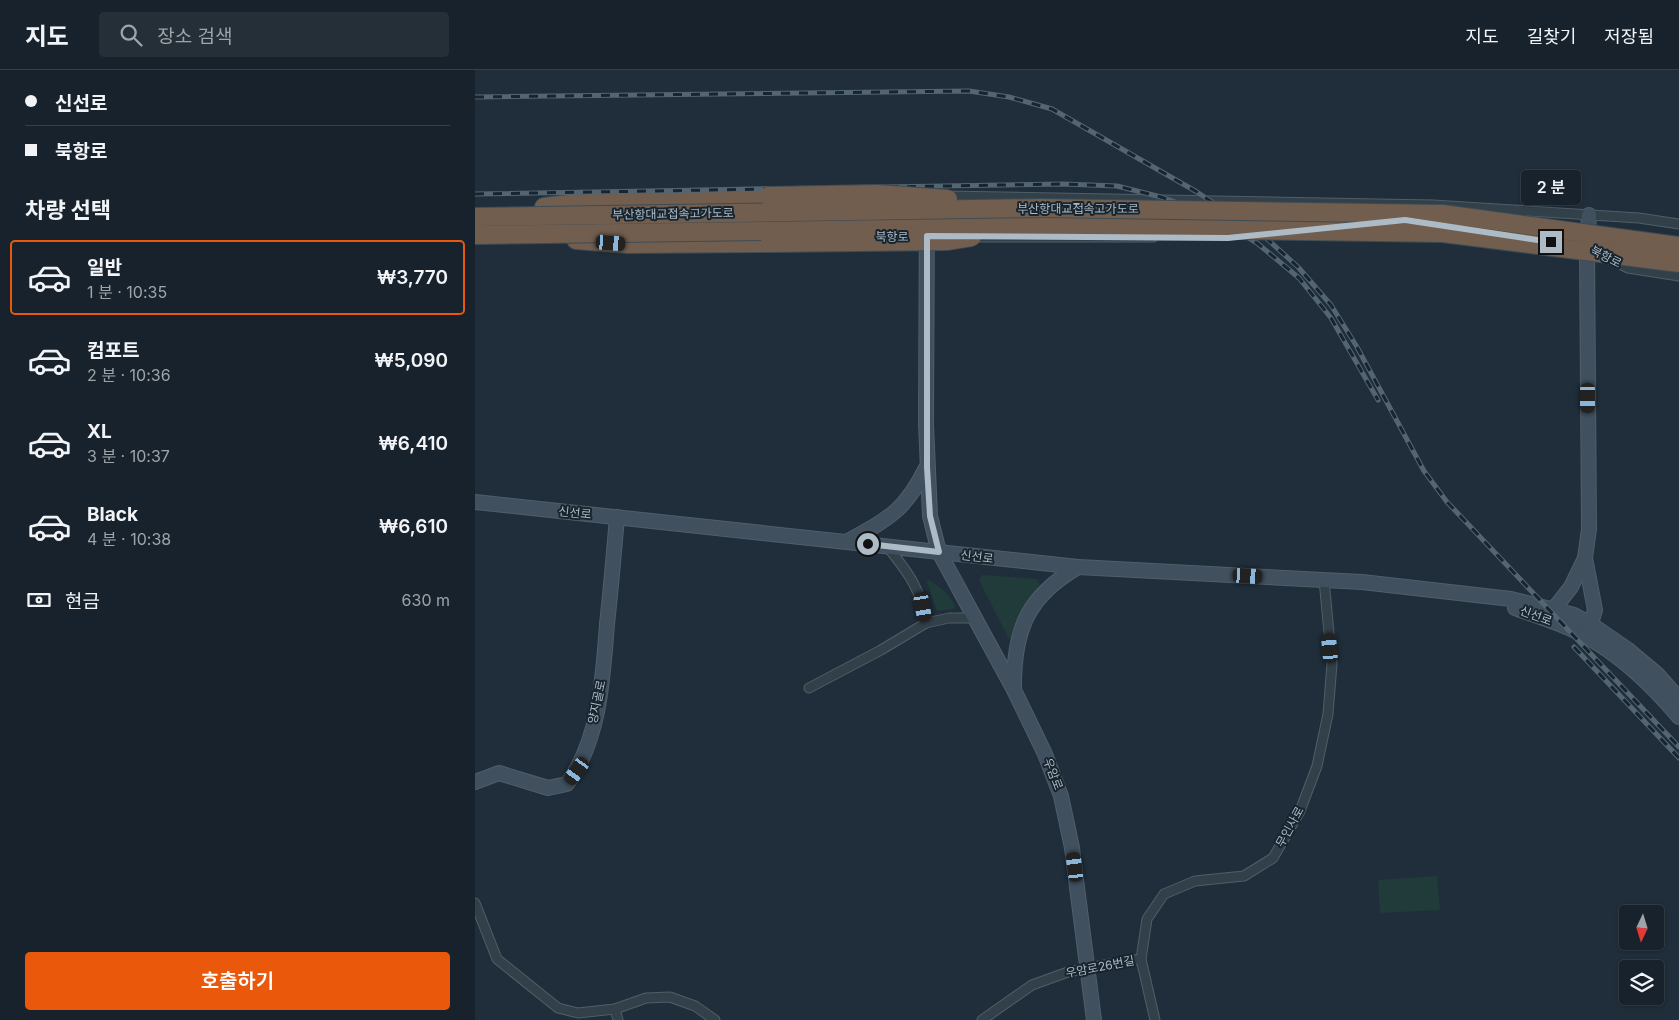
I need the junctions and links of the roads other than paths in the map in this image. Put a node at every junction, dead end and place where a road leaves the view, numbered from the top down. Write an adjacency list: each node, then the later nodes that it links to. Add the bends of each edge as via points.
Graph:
1 (927, 197): 2 (street); 4 (street, via 1433,205); 9 (main road, 우암로)
2 (544, 207): 3 (highway, bridge, via 603,200 877,194)
3 (1041, 208): 5 (highway, 부산항대교접속고가도로, bridge); 11 (highway, 부산항대교접속고가도로, bridge, via 1443,214)
4 (1589, 215): 6 (street); 12 (main road)
5 (475, 217)
6 (1679, 224)
7 (1045, 227): 8 (highway, 부산항대교접속고가도로, bridge); 10 (highway, bridge, via 947,241 628,244); 13 (highway, 부산항대교접속고가도로, bridge, via 1443,233)
8 (475, 235)
9 (927, 236): 10 (street, 북항로); 12 (street, 북항로, via 1228,238 1405,220); 15 (main road, 우암로)
10 (546, 238)
11 (1679, 246)
12 (1587, 247): 14 (street, 북항로, via 1628,268); 21 (main road, via 1589,530)
13 (1679, 263)
14 (1679, 276)
15 (927, 467): 18 (main road, via 917,487 899,509 882,523); 20 (main road, 우암로, via 930,516)
16 (475, 502): 17 (main road, 신선로)
17 (617, 517): 18 (main road, 신선로); 33 (main road, 양지골로, via 601,696 577,771 567,784 548,788 499,773)
18 (848, 541): 19 (main road, 신선로)
19 (887, 546): 20 (main road, 신선로); 27 (street, via 915,583)
20 (939, 552): 22 (main road, 신선로); 26 (main road, 우암로)
21 (1585, 558): 25 (main road, via 1571,587); 28 (main road, via 1595,610)
22 (1079, 567): 23 (main road, 신선로); 30 (main road, via 1059,578 1031,607 1019,637)
23 (1324, 580): 24 (main road, 신선로); 35 (street, 무인사로, via 1332,664 1328,714 1317,766 1301,811 1273,858 1244,876 1195,882 1164,894 1147,919)
24 (1362, 582): 25 (main road, 신선로, via 1511,599); 28 (main road, 신선로, via 1515,608)
25 (1553, 610): 28 (main road, 신선로, via 1574,615)
26 (974, 618): 27 (street, via 949,618); 30 (main road, 우암로)
27 (926, 623): 29 (street)
28 (1590, 631): 31 (main road, 신선로, via 1627,649 1658,675); 32 (main road, 신선로, via 1637,671)
29 (809, 688)
30 (1014, 690): 40 (main road, 우암로, via 1061,796 1072,848)
31 (1679, 699)
32 (1679, 717)
33 (475, 782)
34 (475, 903): 36 (street, via 497,959 558,1008 578,1013)
35 (1141, 959): 39 (street, 우암로26번길, bridge, via 1068,972 1032,985); 41 (street, 무인사로)
36 (615, 1009): 37 (street); 38 (street, via 646,998 670,997 695,1006)
37 (618, 1020)
38 (715, 1020)
39 (982, 1020)
40 (1094, 1020)
41 (1155, 1020)

